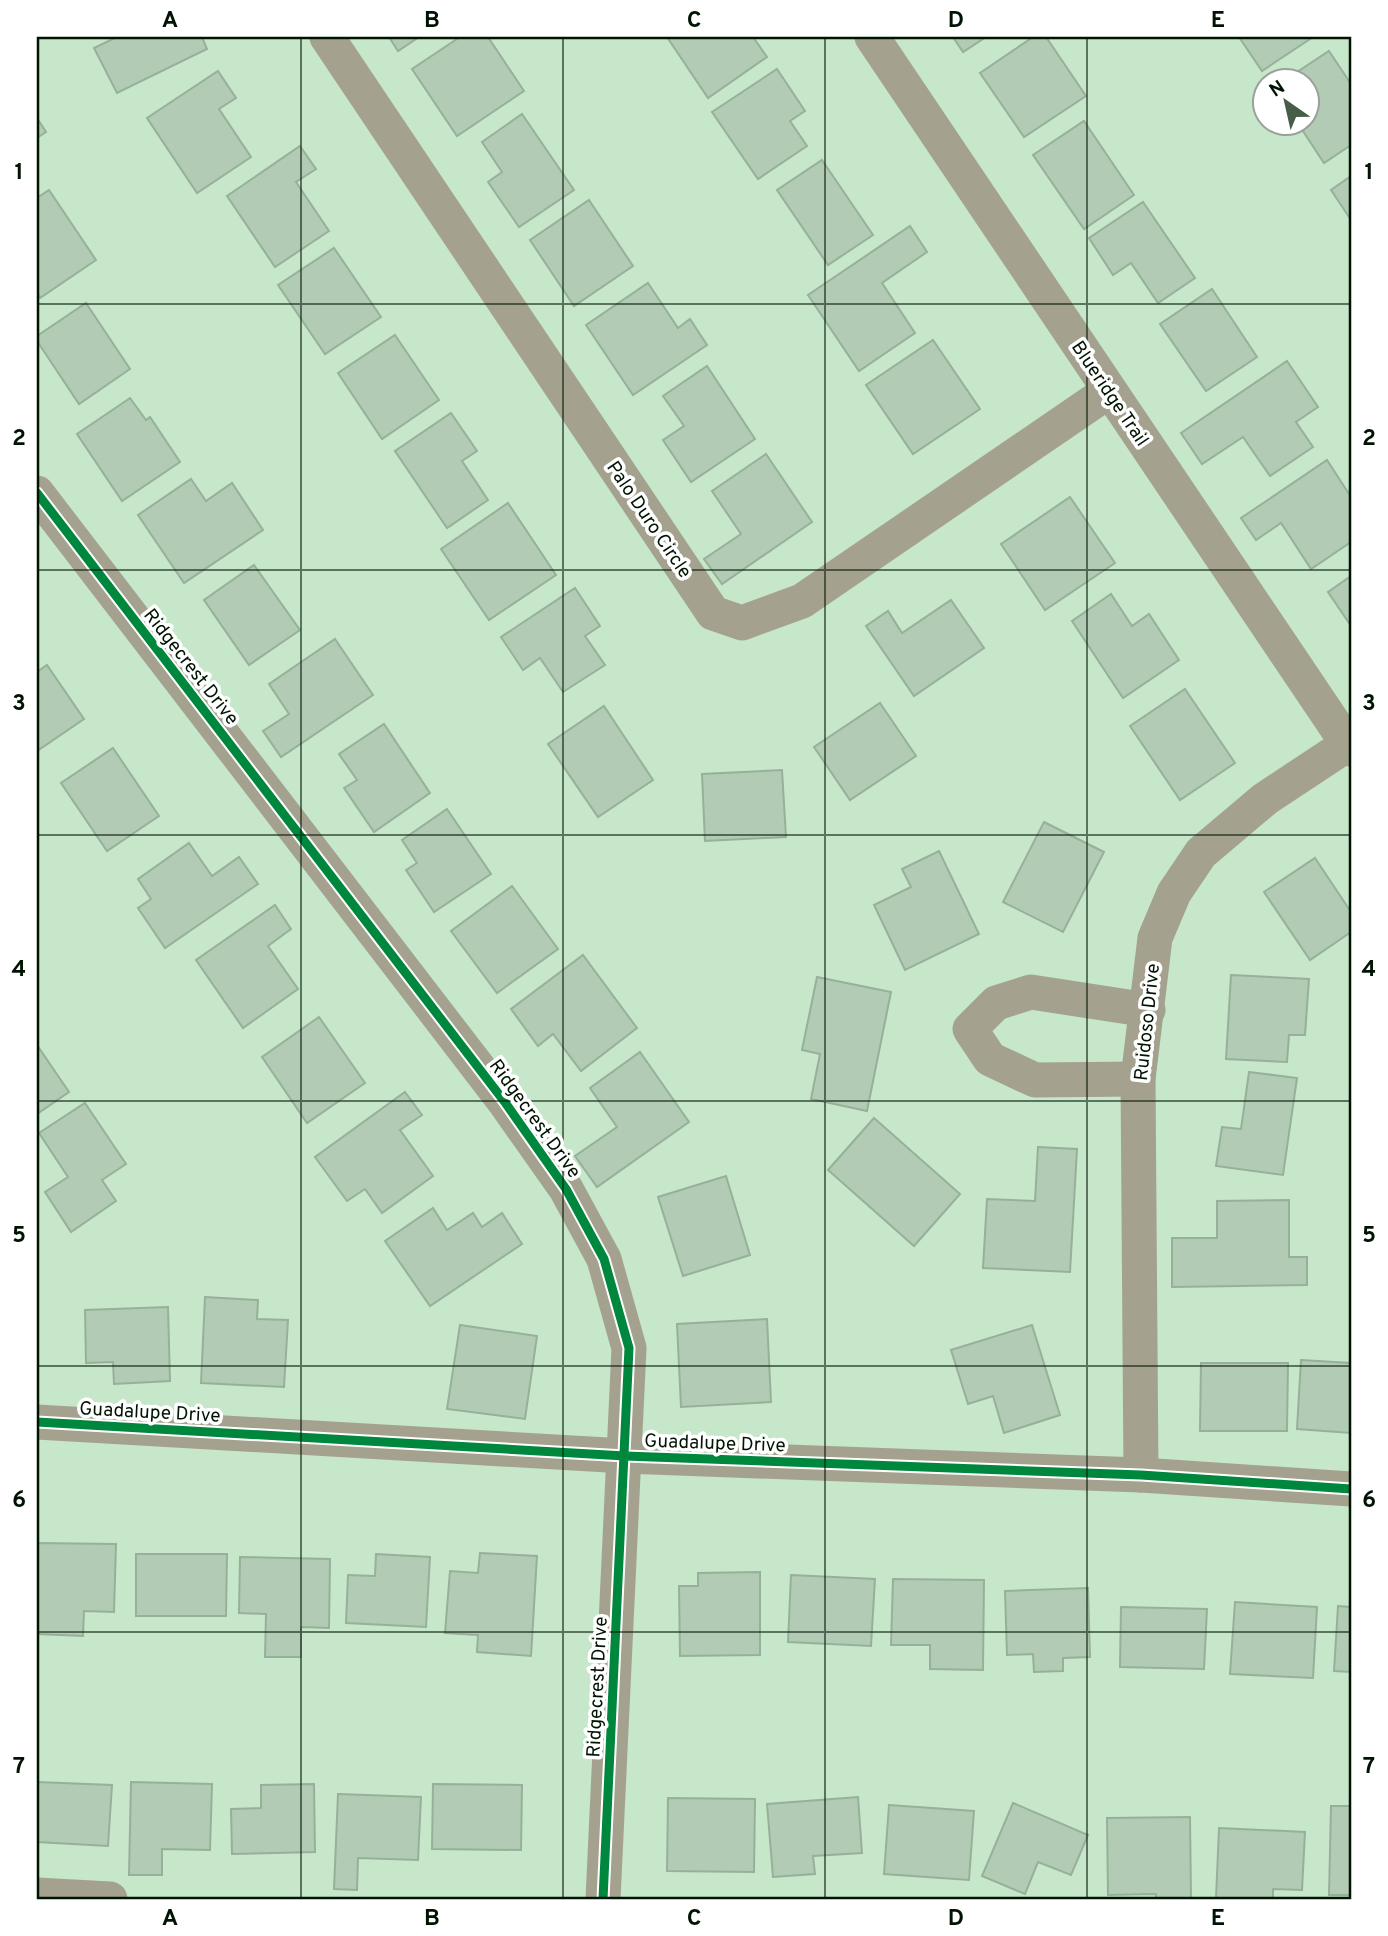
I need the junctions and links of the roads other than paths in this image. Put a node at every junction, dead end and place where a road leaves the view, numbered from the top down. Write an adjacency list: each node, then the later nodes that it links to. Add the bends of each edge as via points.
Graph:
1 (327, 37): 3 (street, Palo Duro Circle, via 713,612 742,623 802,601)
2 (872, 37): 3 (street, Blueridge Trail)
3 (1109, 391): 5 (street, Blueridge Trail)
4 (37, 493): 9 (street, Ridgecrest Drive, via 504,1101 566,1189 604,1259 629,1348)
5 (1350, 745): 6 (street, Ruidoso Drive, via 1265,799 1201,853 1174,893 1155,937)
6 (1148, 1010): 7 (street, Ruidoso Drive, via 1140,1038); 7 (street, via 1031,992 996,1003 970,1029 990,1059 1035,1080)
7 (1138, 1079): 10 (street, Ruidoso Drive)
8 (37, 1422): 9 (street, Guadalupe Drive)
9 (625, 1456): 10 (street, Guadalupe Drive); 14 (street, Ridgecrest Drive)
10 (1141, 1475): 11 (street, Guadalupe Drive)
11 (1351, 1489)
12 (49, 1897): 13 (street)
13 (110, 1899)
14 (604, 1899)

